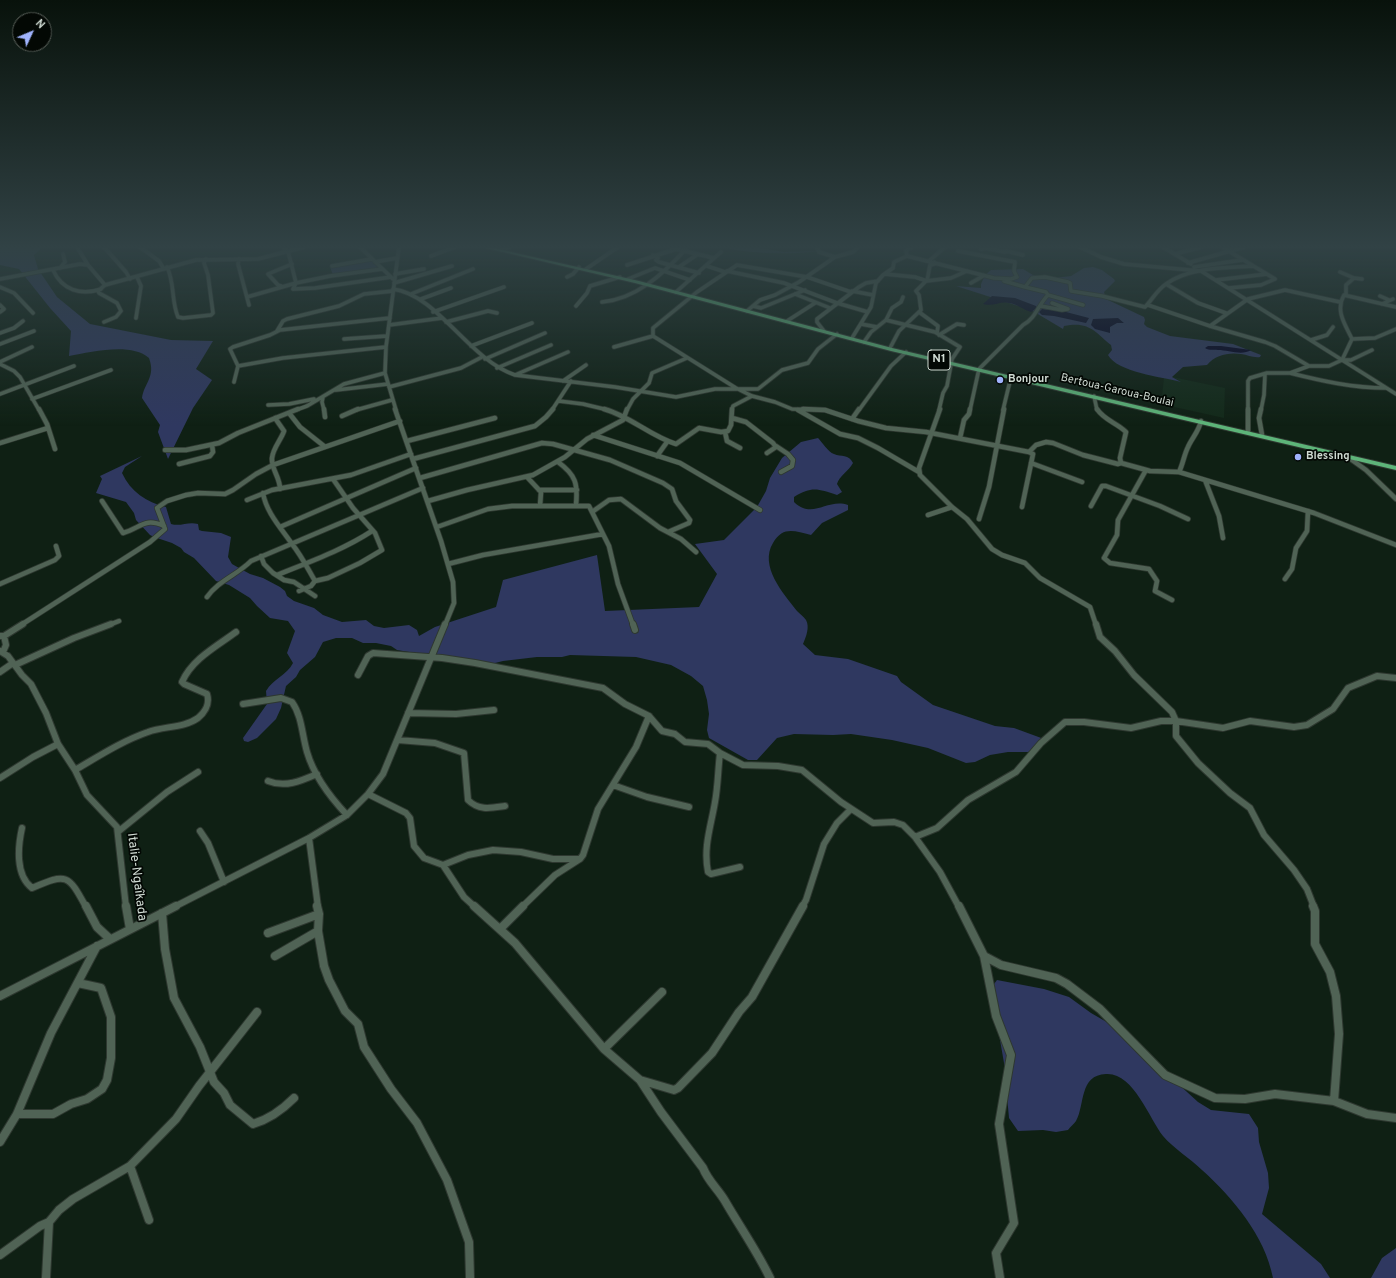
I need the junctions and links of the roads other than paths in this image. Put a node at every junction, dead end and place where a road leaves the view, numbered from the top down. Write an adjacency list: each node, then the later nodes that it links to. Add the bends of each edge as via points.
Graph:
1 (753, 306): 28 (street)
2 (1041, 306): 86 (street, via 1029,322)
3 (28, 307): 32 (street)
4 (119, 307): 41 (street, via 121,311 116,317)
5 (138, 307): 35 (street)
6 (174, 307): 7 (street, via 178,317 183,318 211,315)
7 (212, 307)
8 (336, 307): 53 (street, via 287,319)
9 (391, 307): 36 (street)
10 (428, 307): 29 (street)
11 (448, 307): 29 (street)
12 (679, 307): 60 (street, via 653,328)
13 (731, 307): 28 (highway, Bertoua-Garoua-Boulai / N1)
14 (809, 307): 40 (street)
15 (826, 307): 27 (street)
16 (850, 307): 30 (street)
17 (871, 307): 30 (street)
18 (894, 307): 38 (street)
19 (922, 307): 31 (street)
20 (1044, 307): 21 (street, via 1068,309)
21 (1064, 307)
22 (1153, 307): 48 (street)
23 (1208, 307): 34 (street)
24 (1236, 307): 34 (street)
25 (1257, 307): 64 (street)
26 (1339, 307): 63 (street)
27 (830, 308): 54 (street, via 817,319 818,325)
28 (747, 311): 40 (highway, Bertoua-Garoua-Boulai / N1)
29 (433, 312): 37 (street)
30 (868, 312): 44 (street)
31 (919, 312): 45 (street); 58 (street, via 938,326)
32 (33, 313)
33 (497, 313): 42 (street, via 488,312)
34 (1226, 313): 48 (street)
35 (136, 318)
36 (390, 318): 46 (street); 53 (street)
37 (442, 318): 42 (street); 46 (street)
38 (886, 320): 45 (street); 49 (street)
39 (23, 321): 56 (street, via 14,328)
40 (787, 321): 54 (highway, Bertoua-Garoua-Boulai / N1)
41 (104, 322)
42 (446, 322): 68 (street)
43 (532, 323): 68 (street)
44 (861, 324): 49 (street); 61 (street)
45 (904, 324): 58 (street); 72 (street, via 894,337)
46 (389, 325): 59 (street)
47 (964, 325): 58 (street, via 958,324)
48 (1210, 326): 84 (street, via 1270,344)
49 (877, 327): 65 (street)
50 (1333, 327): 64 (street, via 1332,331 1324,336)
51 (1396, 329): 63 (street, via 1375,338)
52 (34, 331): 66 (street)
53 (277, 331): 83 (street, via 230,348)
54 (824, 331): 57 (highway, Bertoua-Garoua-Boulai / N1)
55 (545, 332): 76 (street)
56 (0, 333)
57 (837, 334): 61 (highway, Bertoua-Garoua-Boulai / N1); 98 (street, via 821,346 808,363 787,367 758,389)
58 (938, 334): 80 (street, via 960,348)
59 (387, 336): 62 (street); 70 (street)
60 (653, 336): 71 (street); 77 (street)
61 (852, 338): 65 (highway, Bertoua-Garoua-Boulai / N1)
62 (344, 339)
63 (1352, 339): 78 (street)
64 (1311, 340): 78 (street)
65 (864, 342): 72 (highway, Bertoua-Garoua-Boulai / N1)
66 (0, 344)
67 (551, 345): 85 (street)
68 (471, 346): 76 (street)
69 (32, 347): 79 (street)
70 (386, 347): 83 (street, via 283,358); 88 (street)
71 (614, 347)
72 (890, 348): 75 (highway, Bertoua-Garoua-Boulai / N1)
73 (1372, 350): 78 (street, via 1351,360)
74 (568, 352): 91 (street)
75 (906, 352): 80 (highway, Bertoua-Garoua-Boulai / N1); 121 (street, via 893,363)
76 (484, 358): 85 (street); 97 (street, via 461,368)
77 (687, 358): 98 (street); 102 (street, via 652,373 649,383)
78 (1342, 360): 84 (street, via 1329,366); 99 (street)
79 (0, 363): 96 (street, via 14,371)
80 (952, 363): 86 (highway, Bertoua-Garoua-Boulai / N1); 127 (street)
81 (586, 365): 93 (street)
82 (74, 366): 96 (street)
83 (238, 366): 94 (street)
84 (1309, 366): 89 (street)
85 (497, 368): 91 (street)
86 (979, 369): 92 (highway, Bertoua-Garoua-Boulai / N1); 130 (street, via 969,414 964,420)
87 (111, 370): 109 (street)
88 (385, 373): 97 (street); 101 (street, via 355,380)
89 (1290, 373): 90 (street); 99 (street, via 1331,383)
90 (1265, 374): 126 (street, via 1250,378 1248,381); 129 (street, via 1259,418)
91 (515, 375): 93 (street)
92 (1011, 377): 108 (highway, Bertoua-Garoua-Boulai / N1); 135 (street)
93 (563, 381): 95 (street)
94 (234, 382)
95 (571, 382): 102 (street); 111 (street)
96 (23, 385): 104 (street); 109 (street)
97 (388, 385): 101 (street); 110 (street)
98 (736, 388): 102 (street, via 715,389 681,397); 107 (street)
99 (1386, 388): 103 (street)
100 (1396, 388): 103 (street)
101 (334, 390): 106 (street)
102 (640, 391): 119 (street, via 628,406)
103 (1391, 391): 105 (street)
104 (0, 394)
105 (1396, 394)
106 (324, 396): 112 (street, via 289,404); 114 (street); 116 (street, via 321,404)
107 (752, 396): 113 (street); 120 (street, via 733,406)
108 (1094, 396): 123 (highway, Bertoua-Garoua-Boulai / N1); 149 (street, via 1094,405 1103,417 1126,432)
109 (32, 399): 124 (street)
110 (392, 400): 115 (street); 122 (street)
111 (559, 401): 119 (street, via 618,413); 146 (street, via 544,420 535,426)
112 (268, 405)
113 (798, 410): 121 (street, via 824,410); 156 (street, via 840,434 858,438 878,448)
114 (289, 413): 117 (street); 136 (street, via 300,427)
115 (342, 416)
116 (325, 417)
117 (275, 418): 134 (street); 151 (street, via 284,431 272,457)
118 (495, 418): 131 (street)
119 (625, 418): 128 (street); 132 (street)
120 (732, 418): 125 (street, via 730,428); 137 (street, via 746,422)
121 (852, 419): 127 (street, via 886,428)
122 (400, 421): 131 (street); 136 (street)
123 (1201, 421): 126 (highway, Bertoua-Garoua-Boulai / N1); 157 (street)
124 (48, 428): 133 (street); 138 (street)
125 (725, 432): 132 (street, via 699,428 678,444); 139 (street, via 727,440)
126 (1248, 432): 129 (highway, Bertoua-Garoua-Boulai / N1)
127 (932, 433): 130 (street); 156 (street)
128 (592, 435): 140 (street); 145 (street)
129 (1262, 435): 144 (highway, Bertoua-Garoua-Boulai / N1)
130 (960, 438): 135 (street)
131 (407, 442): 146 (street)
132 (668, 442): 145 (street)
133 (0, 443)
134 (212, 445): 141 (street, via 186,450); 150 (street, via 213,452 210,456)
135 (997, 445): 142 (street); 184 (street, via 989,487)
136 (324, 446): 151 (street)
137 (776, 446): 143 (street); 155 (street, via 793,460 792,466)
138 (55, 448)
139 (740, 448)
140 (575, 449): 147 (street); 159 (street, via 542,443); 190 (street, via 626,466 672,489 676,500 690,520 689,523)
141 (164, 450)
142 (1030, 452): 148 (street, via 1033,454); 149 (street, via 1036,445 1046,442 1083,456)
143 (767, 453)
144 (1344, 454): 153 (highway, Bertoua-Garoua-Boulai / N1); 170 (street, via 1366,470)
145 (657, 456): 179 (street, via 680,463)
146 (412, 457): 152 (street); 160 (street, via 392,458 358,473)
147 (558, 462): 158 (street); 166 (street, via 572,474 576,480)
148 (1031, 463): 162 (street); 177 (street)
149 (1121, 463): 154 (street)
150 (179, 464)
151 (273, 465): 163 (street, via 280,478); 186 (street, via 225,494 203,493 186,496 159,506 157,508)
152 (416, 468): 159 (street); 169 (street)
153 (1396, 468)
154 (1146, 470): 157 (street); 168 (street)
155 (780, 472)
156 (919, 472): 178 (street)
157 (1179, 472): 161 (street)
158 (527, 477): 165 (street); 173 (street)
159 (420, 478): 164 (street)
160 (333, 479): 163 (street); 169 (street)
161 (1205, 480): 180 (street); 192 (street, via 1219,516)
162 (1082, 482)
163 (280, 488): 167 (street)
164 (423, 488): 173 (street); 182 (street)
165 (539, 490): 166 (street); 175 (street, via 542,494)
166 (577, 490): 174 (street)
167 (263, 493): 171 (street); 187 (street, via 265,504)
168 (1131, 495): 176 (street, via 1102,486); 185 (street); 208 (street, via 1118,520 1118,535 1104,558 1110,563 1150,569 1157,581 1155,592)
169 (346, 498): 182 (street); 187 (street)
170 (1396, 499)
171 (247, 500)
172 (102, 501): 186 (street, via 123,533 146,522)
173 (428, 501): 188 (street)
174 (576, 505): 175 (street); 181 (street, via 589,506)
175 (540, 506): 188 (street, via 488,509)
176 (1091, 506)
177 (1022, 507)
178 (952, 508): 183 (street); 223 (street, via 967,519 997,552 1025,563 1040,578 1088,605 1100,637 1172,712)
179 (760, 510)
180 (1308, 511): 194 (street); 201 (street, via 1307,531 1296,548 1292,569)
181 (592, 512): 190 (street, via 610,500 618,498); 191 (street)
182 (358, 515): 189 (street); 193 (street)
183 (928, 515)
184 (979, 519)
185 (1188, 519)
186 (164, 526): 212 (street, via 164,531 125,559)
187 (280, 527): 193 (street)
188 (436, 527): 199 (street)
189 (372, 531): 198 (street); 202 (street, via 382,547 381,552 328,578)
190 (668, 532): 196 (street)
191 (603, 534): 199 (street, via 483,555); 210 (street)
192 (1223, 538)
193 (292, 543): 197 (street); 198 (street)
194 (1396, 545)
195 (56, 546): 203 (street, via 59,556 55,560)
196 (696, 552)
197 (261, 556): 200 (street, via 264,564); 207 (street, via 218,584)
198 (304, 563): 200 (street); 202 (street)
199 (448, 564): 214 (street, via 453,582 454,603)
200 (277, 575): 204 (street)
201 (1285, 579)
202 (315, 581): 204 (street)
203 (0, 584)
204 (304, 588): 205 (street); 206 (street)
205 (299, 591)
206 (315, 596)
207 (207, 597)
208 (1172, 600)
209 (119, 621): 215 (street)
210 (635, 630)
211 (236, 632): 227 (street, via 191,666 182,679 184,684 207,694 209,704 206,711 184,724 162,727 134,737)
212 (2, 636): 213 (street, via 6,645)
213 (1, 651): 215 (street, Italie-Ngaîkada)
214 (430, 658): 217 (street, via 373,653 368,656); 221 (street); 222 (street, via 475,663 520,674 603,688 625,704)
215 (14, 664): 216 (street); 225 (street, Italie-Ngaîkada, via 39,698)
216 (0, 672)
217 (358, 674)
218 (1396, 678): 223 (street, via 1377,676 1348,688 1333,709 1307,725 1294,727 1250,721 1223,728)
219 (243, 704): 229 (street, via 272,699 290,700 298,713 308,756)
220 (494, 710): 221 (street, via 456,714)
221 (408, 713): 224 (street)
222 (649, 716): 226 (street, via 662,731 680,735 685,742 708,744); 232 (street, via 636,748)
223 (1176, 721): 241 (street, via 1161,721 1131,728 1064,722 1041,743 1016,772 968,800 937,828); 265 (street, via 1176,736 1198,763 1250,808 1264,835 1294,870 1306,889 1315,911 1315,944 1330,972 1336,996 1339,1034)
224 (398, 740): 233 (street, via 383,774); 234 (street, via 435,743 464,753 468,800 479,809)
225 (58, 744): 227 (street, Italie-Ngaîkada); 230 (street)
226 (720, 753): 236 (street, via 743,765 802,770); 245 (street, via 715,802 705,843 707,868 711,874)
227 (75, 770): 239 (street, Italie-Ngaîkada, via 87,795 114,822)
228 (198, 772): 239 (street, via 182,781)
229 (317, 774): 231 (street, via 284,785); 237 (street, via 336,804)
230 (0, 778)
231 (268, 782)
232 (613, 785): 235 (street, via 647,797); 243 (street, via 598,809)
233 (368, 794): 237 (street); 244 (street, via 406,813 410,818 414,846 424,858)
234 (505, 806)
235 (689, 807)
236 (851, 809): 241 (street, via 873,823 894,822 903,825); 263 (street, via 824,844 806,900 752,997 712,1053 674,1090)
237 (347, 815): 242 (street)
238 (22, 828): 253 (street, via 19,862 28,885 32,888 56,878 66,879 76,889 97,927)
239 (119, 831): 249 (street, Italie-Ngaîkada, via 123,888)
240 (200, 832): 246 (street, via 208,843)
241 (915, 837): 256 (street, via 940,872)
242 (309, 838): 246 (street); 248 (street)
243 (580, 859): 244 (street, via 553,859 521,852 493,850 468,855); 250 (street, via 555,875)
244 (443, 865): 250 (street, via 464,897)
245 (740, 867)
246 (224, 882): 247 (street)
247 (162, 913): 249 (street); 262 (street, via 165,949 174,998)
248 (319, 914): 251 (street); 252 (street)
249 (130, 929): 253 (street)
250 (500, 929): 261 (street, via 515,943)
251 (318, 931): 255 (street); 274 (street, via 324,966 332,986 345,1011 358,1024 364,1047 417,1123 447,1180 469,1242)
252 (268, 933)
253 (110, 939): 254 (street)
254 (97, 946): 257 (street); 259 (street)
255 (275, 956)
256 (984, 956): 265 (street, via 1001,965 1056,978 1067,984 1100,1009 1165,1075 1215,1098 1245,1099 1275,1094); 276 (street, via 996,1016 1011,1056 999,1124 1014,1223 996,1253)
257 (78, 982): 266 (street, via 51,1033); 266 (street, via 101,988 106,998 111,1017 108,1080 102,1089 53,1114)
258 (662, 992): 261 (street)
259 (0, 996)
260 (257, 1012): 262 (street)
261 (604, 1049): 263 (street)
262 (211, 1071): 264 (street, via 214,1082 230,1105 253,1124 279,1114); 269 (street, via 176,1120)
263 (640, 1080): 275 (street, via 703,1168 707,1178 758,1254)
264 (294, 1098)
265 (1334, 1101): 267 (street, via 1367,1114)
266 (17, 1114): 268 (street)
267 (1396, 1118)
268 (0, 1142)
269 (130, 1166): 270 (street); 271 (street, via 73,1199)
270 (149, 1220)
271 (49, 1222): 272 (street); 273 (street)
272 (0, 1255)
273 (46, 1278)
274 (470, 1278)
275 (770, 1278)
276 (1000, 1278)

